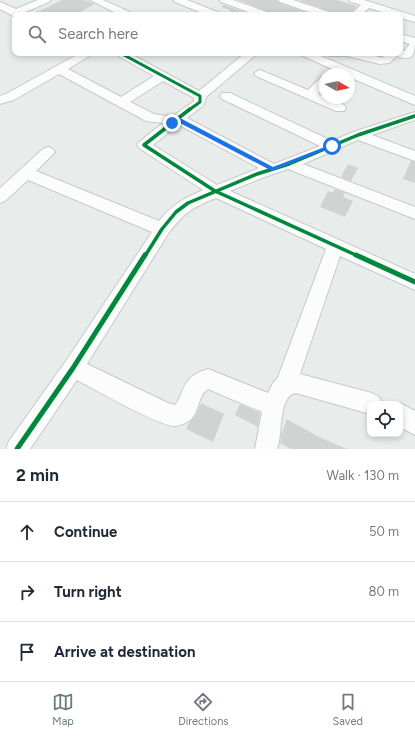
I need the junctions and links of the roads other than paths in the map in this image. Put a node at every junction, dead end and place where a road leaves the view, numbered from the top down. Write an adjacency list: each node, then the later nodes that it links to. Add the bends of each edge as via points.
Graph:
1 (46, 0): 12 (street)
2 (95, 0): 13 (street)
3 (178, 0): 9 (street)
4 (224, 0): 16 (street, via 217,8); 17 (street)
5 (290, 1): 10 (street); 18 (street)
6 (350, 1): 8 (street)
7 (0, 5): 11 (street)
8 (366, 6): 19 (street); 20 (street)
9 (198, 8): 14 (street); 15 (street)
10 (281, 11)
11 (13, 12)
12 (21, 12)
13 (121, 12)
14 (191, 12)
15 (208, 12)
16 (227, 12)
17 (258, 12)
18 (320, 12)
19 (359, 12)
20 (385, 12)
21 (403, 38): 22 (street)
22 (415, 43): 23 (street, via 406,56)
23 (403, 55)
24 (83, 56): 31 (street)
25 (126, 56): 33 (street)
26 (248, 56): 37 (street)
27 (310, 56): 30 (street)
28 (363, 56): 29 (street, via 380,61)
29 (390, 56)
30 (330, 68)
31 (59, 69): 39 (street); 40 (street, via 106,94 117,91)
32 (260, 74): 36 (street)
33 (162, 76): 37 (street); 40 (street, via 144,82)
34 (355, 78): 41 (street)
35 (319, 86): 36 (street)
36 (311, 94): 42 (street)
37 (200, 96): 44 (street, via 200,102)
38 (226, 96): 46 (street)
39 (0, 100)
40 (125, 100): 44 (street, via 159,112)
41 (415, 101)
42 (340, 108)
43 (415, 116): 45 (street)
44 (172, 121): 50 (street); 52 (street, via 144,145)
45 (358, 135): 46 (street); 48 (street)
46 (332, 146): 49 (street)
47 (48, 152): 51 (street)
48 (415, 156)
49 (289, 164): 50 (street); 54 (street)
50 (272, 169): 52 (street)
51 (26, 173): 53 (street); 55 (street)
52 (215, 191): 55 (street, via 188,203 176,212); 56 (street)
53 (0, 197)
54 (415, 213)
55 (162, 229): 58 (street)
56 (335, 246): 57 (street); 59 (street)
57 (415, 282)
58 (74, 368): 61 (street, via 167,414 177,415 183,412 196,384 208,379); 65 (street)
59 (286, 384): 60 (street, via 296,383); 61 (street, via 280,390)
60 (367, 403)
61 (273, 406): 64 (street)
62 (403, 416): 63 (street)
63 (415, 424)
64 (270, 447)
65 (17, 449)

